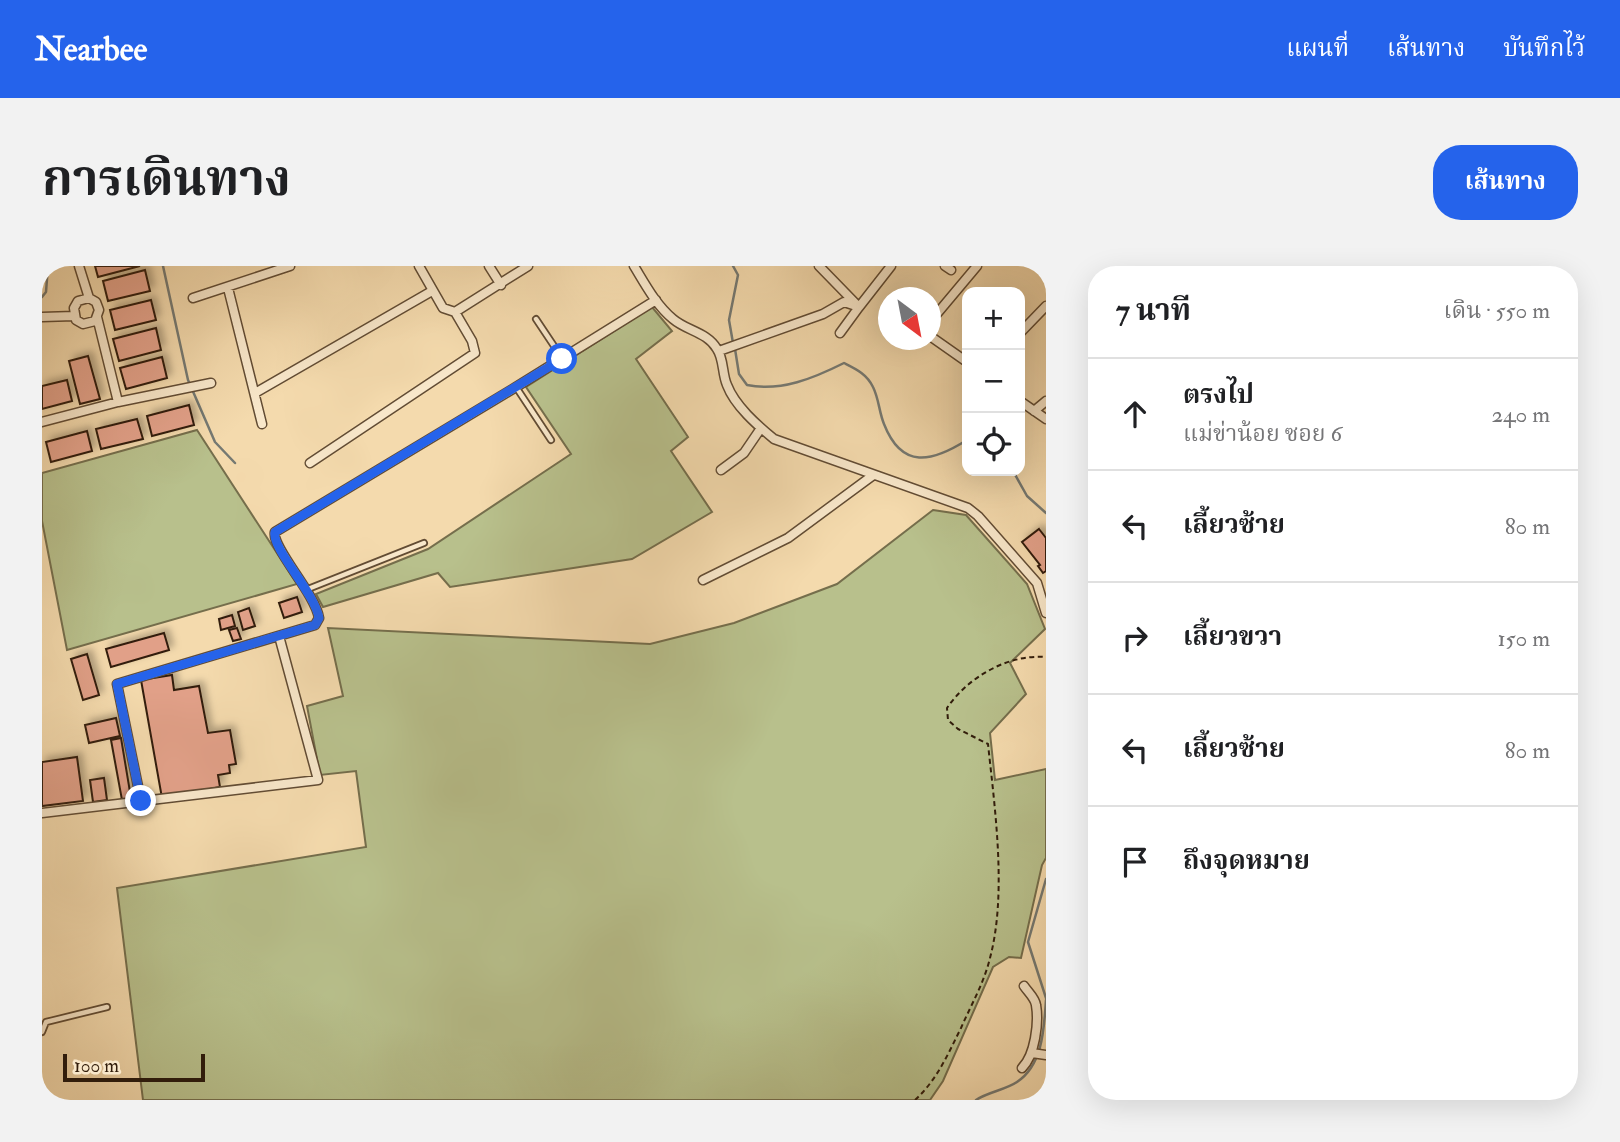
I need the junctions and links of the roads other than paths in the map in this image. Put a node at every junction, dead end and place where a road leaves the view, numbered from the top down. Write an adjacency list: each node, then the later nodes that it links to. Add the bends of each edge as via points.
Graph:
1 (79, 266): 13 (street)
2 (290, 266): 11 (street)
3 (419, 266): 12 (street)
4 (489, 266): 10 (street)
5 (528, 266): 10 (street)
6 (634, 266): 15 (street)
7 (819, 266): 17 (street)
8 (891, 266): 17 (street)
9 (978, 266): 18 (street)
10 (501, 285): 19 (street)
11 (228, 288): 14 (street); 32 (street)
12 (432, 291): 19 (street, via 443,308); 32 (street)
13 (89, 298): 20 (street, via 78,301); 22 (street, via 98,306)
14 (193, 298)
15 (656, 300): 27 (street, via 684,328); 29 (street)
16 (1046, 306): 24 (street)
17 (859, 307): 25 (street); 27 (street, via 844,302 823,314)
18 (941, 309)
19 (455, 312): 42 (street, via 475,352)
20 (74, 316): 21 (street); 22 (street, via 83,324)
21 (42, 317)
22 (97, 317): 34 (street)
23 (537, 319): 29 (lane)
24 (1025, 327)
25 (840, 333)
26 (941, 344): 28 (street)
27 (723, 349): 40 (street, via 726,384)
28 (962, 358)
29 (562, 359): 31 (street)
30 (211, 383): 34 (street)
31 (516, 387): 41 (lane); 48 (street, via 275,532 275,542)
32 (255, 393): 39 (street)
33 (1046, 401): 36 (street)
34 (118, 402): 38 (street)
35 (1025, 405): 36 (street)
36 (1034, 411): 37 (street)
37 (1046, 419)
38 (42, 422)
39 (262, 424)
40 (761, 428): 43 (street, via 744,453); 44 (street, via 774,439)
41 (551, 439)
42 (310, 463)
43 (721, 470)
44 (872, 476): 46 (street, via 788,538); 47 (street, via 968,509)
45 (424, 543): 48 (lane)
46 (703, 580)
47 (1042, 581): 49 (street)
48 (308, 589): 50 (street, via 317,607 315,625)
49 (1046, 613)
50 (279, 636): 51 (street, via 117,684); 51 (street, via 318,780)
51 (141, 801): 52 (street)
52 (42, 813)
53 (1024, 986): 58 (street, via 1036,1003)
54 (107, 1007): 56 (lane)
55 (44, 1015): 56 (lane)
56 (47, 1022): 57 (lane)
57 (42, 1032)
58 (1032, 1053): 59 (street); 60 (street)
59 (1044, 1055)
60 (1022, 1068)

